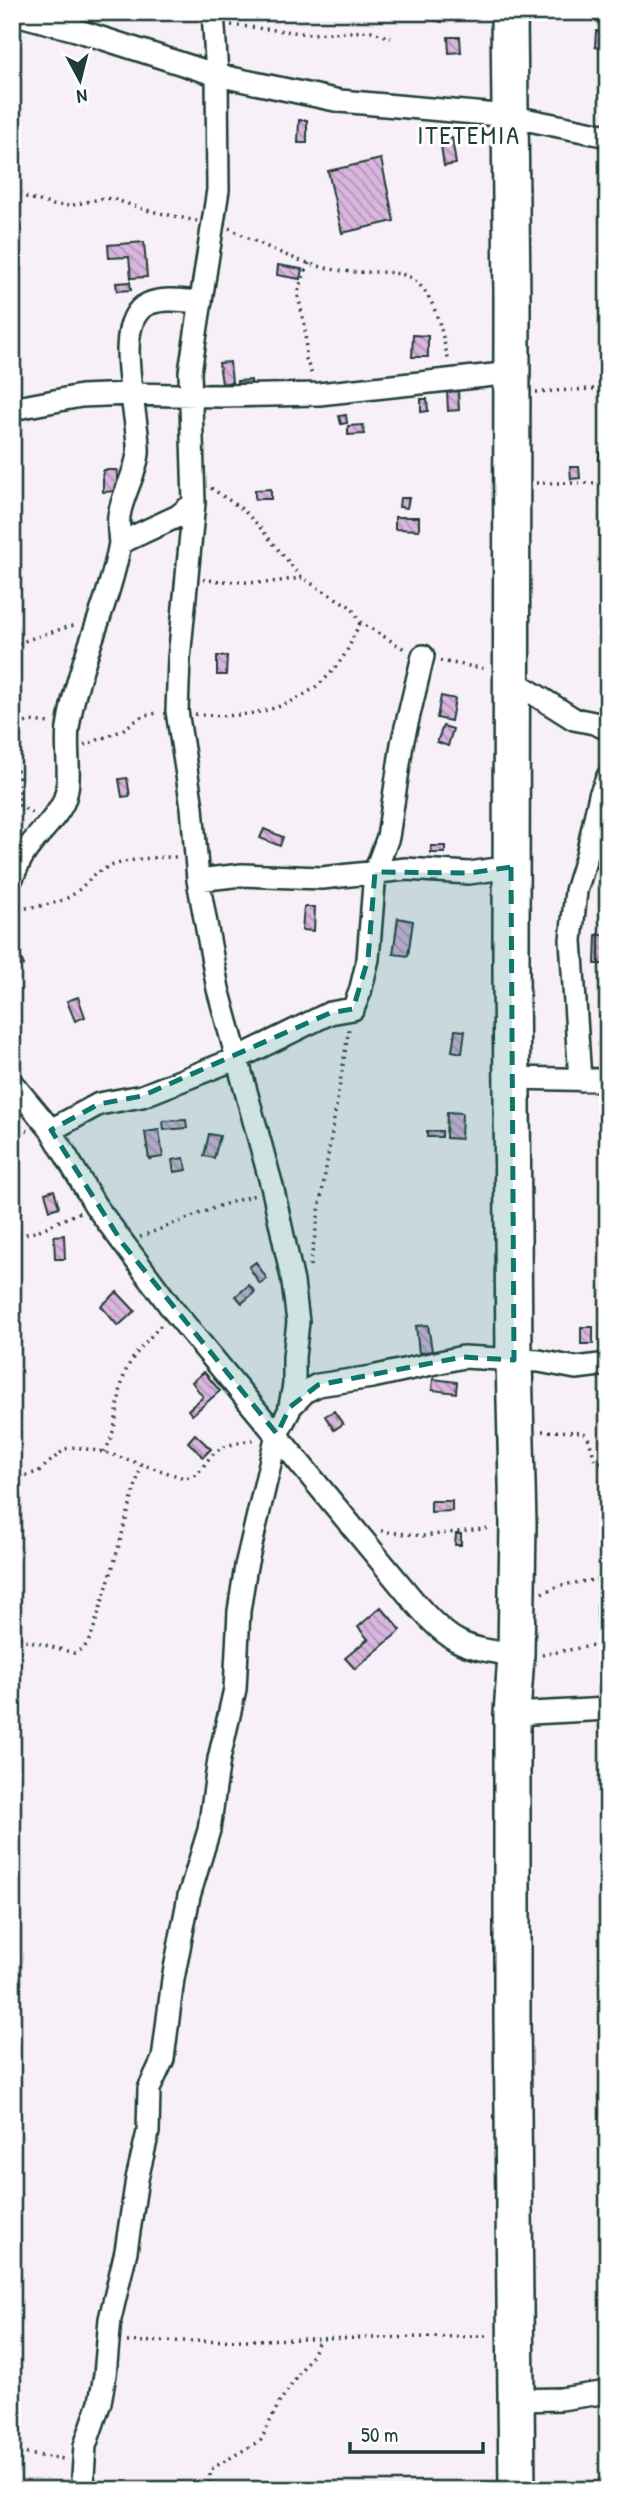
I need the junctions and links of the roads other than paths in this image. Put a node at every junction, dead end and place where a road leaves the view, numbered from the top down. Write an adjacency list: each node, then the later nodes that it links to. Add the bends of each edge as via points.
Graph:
1 (509, 12): 5 (highway)
2 (12, 13): 4 (street)
3 (213, 17): 4 (street)
4 (217, 75): 5 (street, via 341,101); 7 (street, via 218,190)
5 (509, 116): 6 (street); 8 (highway)
6 (608, 136)
7 (201, 302): 9 (street, via 151,303 134,315 129,337); 10 (street)
8 (512, 383): 10 (street, via 453,378 319,394); 15 (highway)
9 (130, 394): 10 (street); 11 (street, via 81,396); 13 (street, via 138,452 119,513)
10 (191, 395): 12 (street)
11 (12, 409)
12 (194, 503): 13 (street, via 178,516); 21 (street, via 177,711)
13 (120, 543): 20 (street, via 114,576 81,667 68,728 64,800)
14 (423, 656): 19 (street, via 402,744 388,837)
15 (512, 680): 16 (street, via 574,719); 18 (highway)
16 (603, 724)
17 (608, 776): 24 (street, via 571,919)
18 (511, 867): 19 (street, via 468,873); 23 (highway)
19 (375, 872): 21 (street, via 322,878 242,875); 22 (street, via 368,959 353,1009 330,1013)
20 (12, 878)
21 (198, 880): 22 (street, via 218,989)
22 (238, 1058): 27 (street, via 142,1096 99,1104); 30 (street, via 293,1282 298,1322)
23 (512, 1078): 24 (street); 28 (highway)
24 (580, 1080): 25 (street)
25 (608, 1080)
26 (12, 1083): 27 (street)
27 (51, 1129): 31 (street, via 94,1205 173,1310)
28 (514, 1360): 29 (street, via 576,1368); 30 (street, via 463,1357 318,1385); 32 (highway)
29 (608, 1364)
30 (290, 1407): 31 (street)
31 (277, 1434): 32 (street, via 439,1630 476,1649); 37 (street, via 246,1566 235,1689 209,1830 189,1896 163,2059 150,2085 148,2132 110,2319 100,2402 90,2428)
32 (516, 1655): 34 (highway)
33 (608, 1709): 34 (street)
34 (512, 1714): 36 (highway)
35 (608, 2392): 36 (street)
36 (516, 2400): 38 (highway)
37 (85, 2490)
38 (517, 2490)

